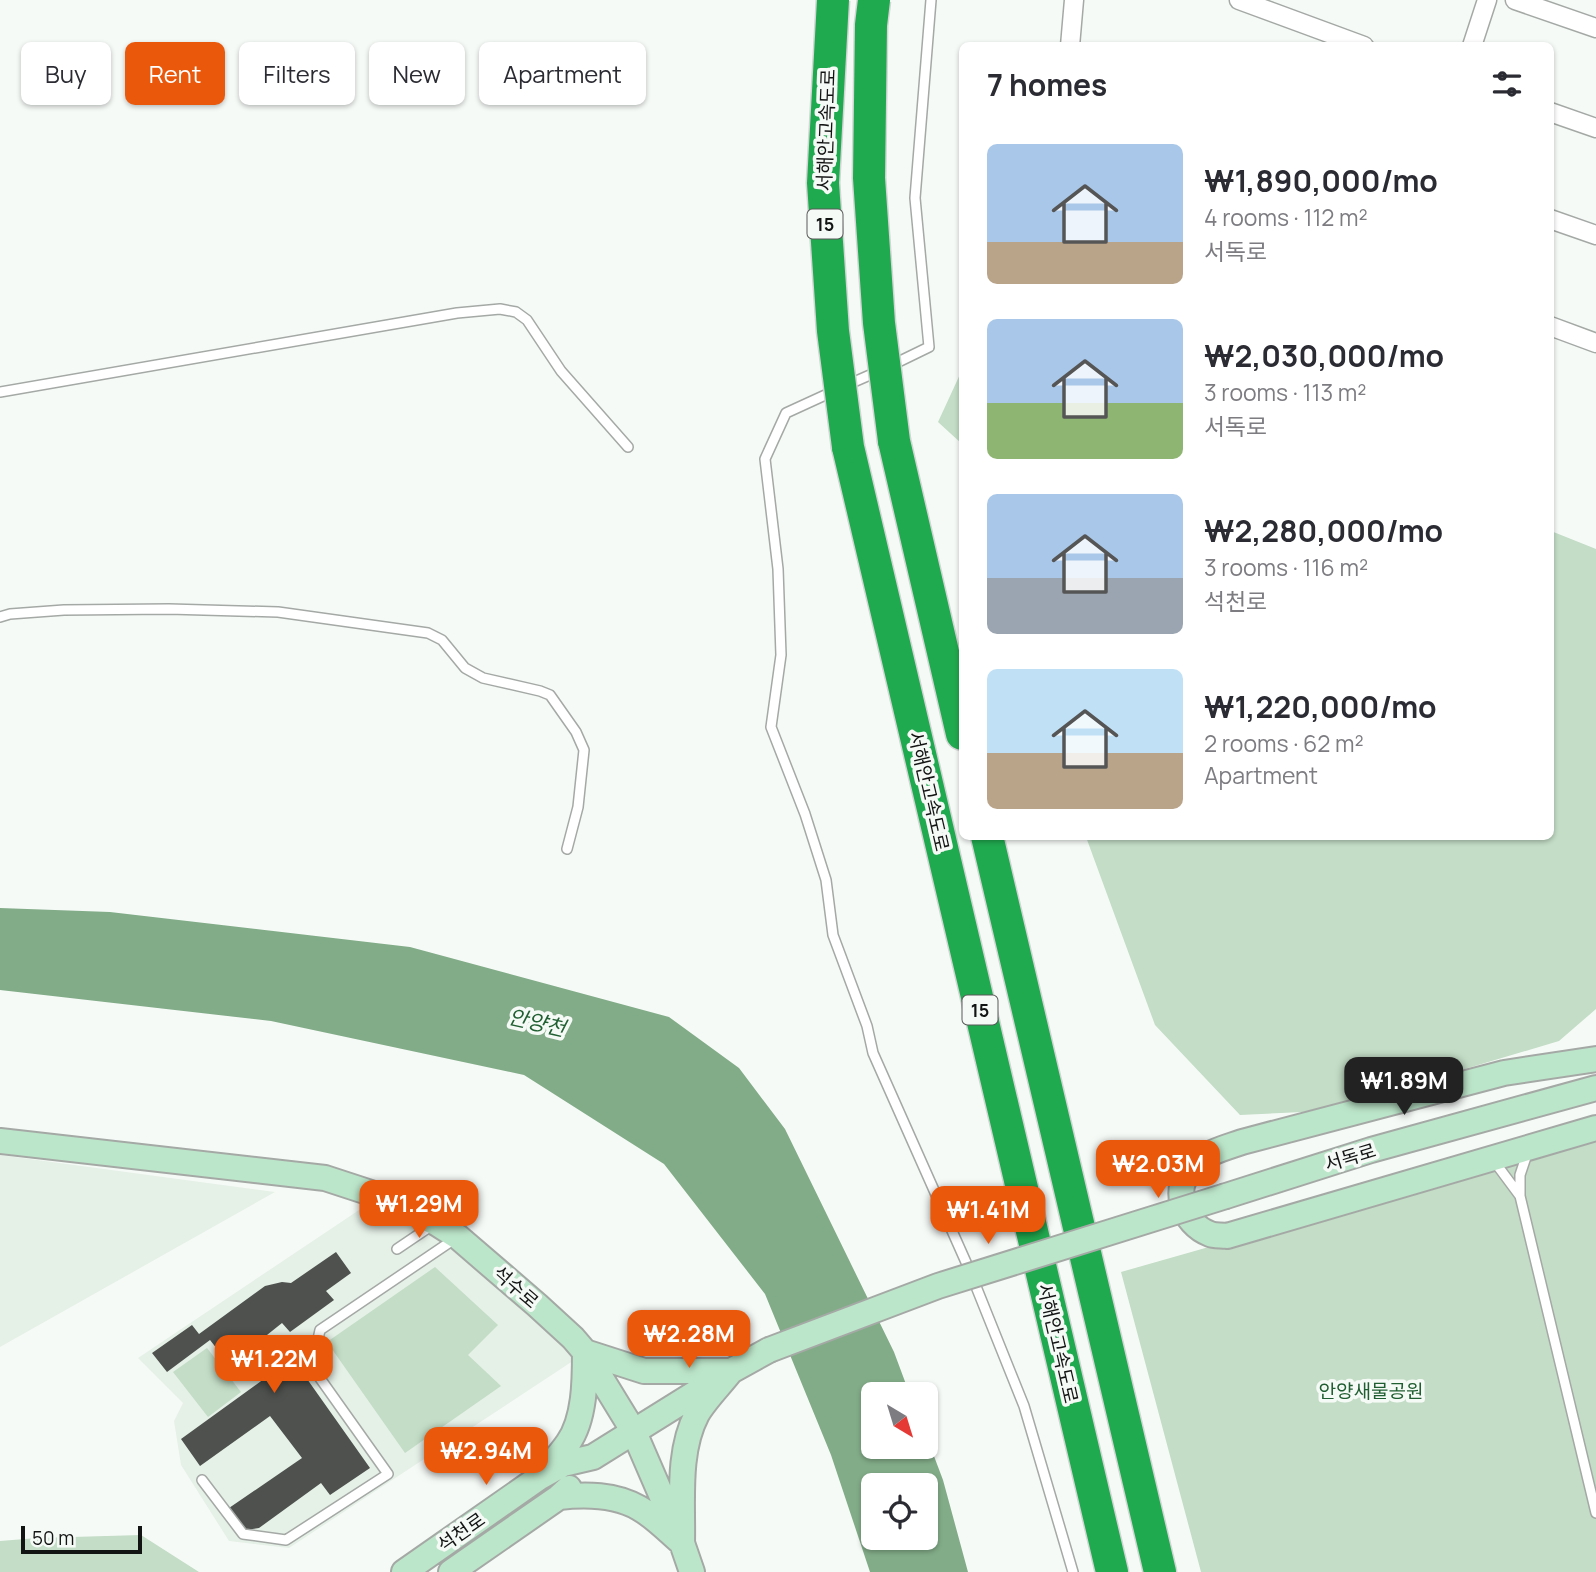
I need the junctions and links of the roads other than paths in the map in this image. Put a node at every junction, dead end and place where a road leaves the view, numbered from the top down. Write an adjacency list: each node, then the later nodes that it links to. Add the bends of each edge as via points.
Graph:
1 (833, 0): 48 (highway, 서해안고속도로 / 15, bridge, via 822,183 833,331 848,447)
2 (874, 0): 21 (highway, bridge, via 869,178 879,323 894,441)
3 (931, 0): 47 (lane, via 915,198 929,347 786,413 765,459 778,569 781,655 771,727 826,880 833,935 873,1053 1024,1406)
4 (1074, 0): 9 (street)
5 (1239, 0): 10 (street)
6 (1487, 0): 11 (street)
7 (1515, 0): 8 (street)
8 (1596, 28)
9 (1070, 42)
10 (1353, 42)
11 (1473, 42)
12 (1554, 113): 13 (street)
13 (1596, 128)
14 (1554, 220): 15 (street)
15 (1596, 235)
16 (1554, 327): 17 (street)
17 (1596, 343)
18 (0, 392): 19 (lane, via 500,309 527,320 561,370)
19 (628, 447)
20 (0, 617): 23 (lane, via 64,610 278,612 428,633 442,640 465,668 483,678 550,695 576,732 583,750 578,807)
21 (959, 721)
22 (988, 840): 49 (highway, 15)
23 (567, 849)
24 (1596, 1059): 29 (street, via 1504,1073 1242,1142 1210,1153 1193,1167 1183,1180 1181,1195 1195,1224 1227,1236)
25 (1596, 1088): 34 (street, 서독로, bridge, via 1371,1150 938,1286)
26 (1596, 1128): 28 (street)
27 (0, 1141): 31 (street, 석수로, via 325,1178 377,1195)
28 (1529, 1148): 29 (street); 30 (lane, via 1520,1175)
29 (1492, 1158): 30 (lane)
30 (1520, 1196): 42 (lane)
31 (436, 1223): 32 (street, 석수로); 33 (lane)
32 (458, 1237): 35 (street, 석수로); 40 (lane, via 320,1330 312,1367 388,1474 286,1540 243,1534)
33 (397, 1249)
34 (769, 1350): 36 (street, 석천로)
35 (585, 1352): 36 (street, via 644,1371); 37 (street, 석수로); 39 (street, via 584,1390 575,1432)
36 (731, 1371): 37 (street, 석천로); 43 (street, via 697,1413 687,1442)
37 (634, 1432): 38 (street, 석천로); 43 (street, 석수로)
38 (593, 1457): 39 (street, 석천로, via 563,1464); 41 (street, 석천로)
39 (540, 1477): 44 (street, 석천로)
40 (202, 1480)
41 (559, 1497): 43 (street, via 622,1499 642,1509); 45 (street, 석천로)
42 (1596, 1513)
43 (682, 1543): 46 (street, 석수로)
44 (404, 1572)
45 (451, 1572)
46 (692, 1572)
47 (1073, 1572)
48 (1112, 1572)
49 (1160, 1572)

